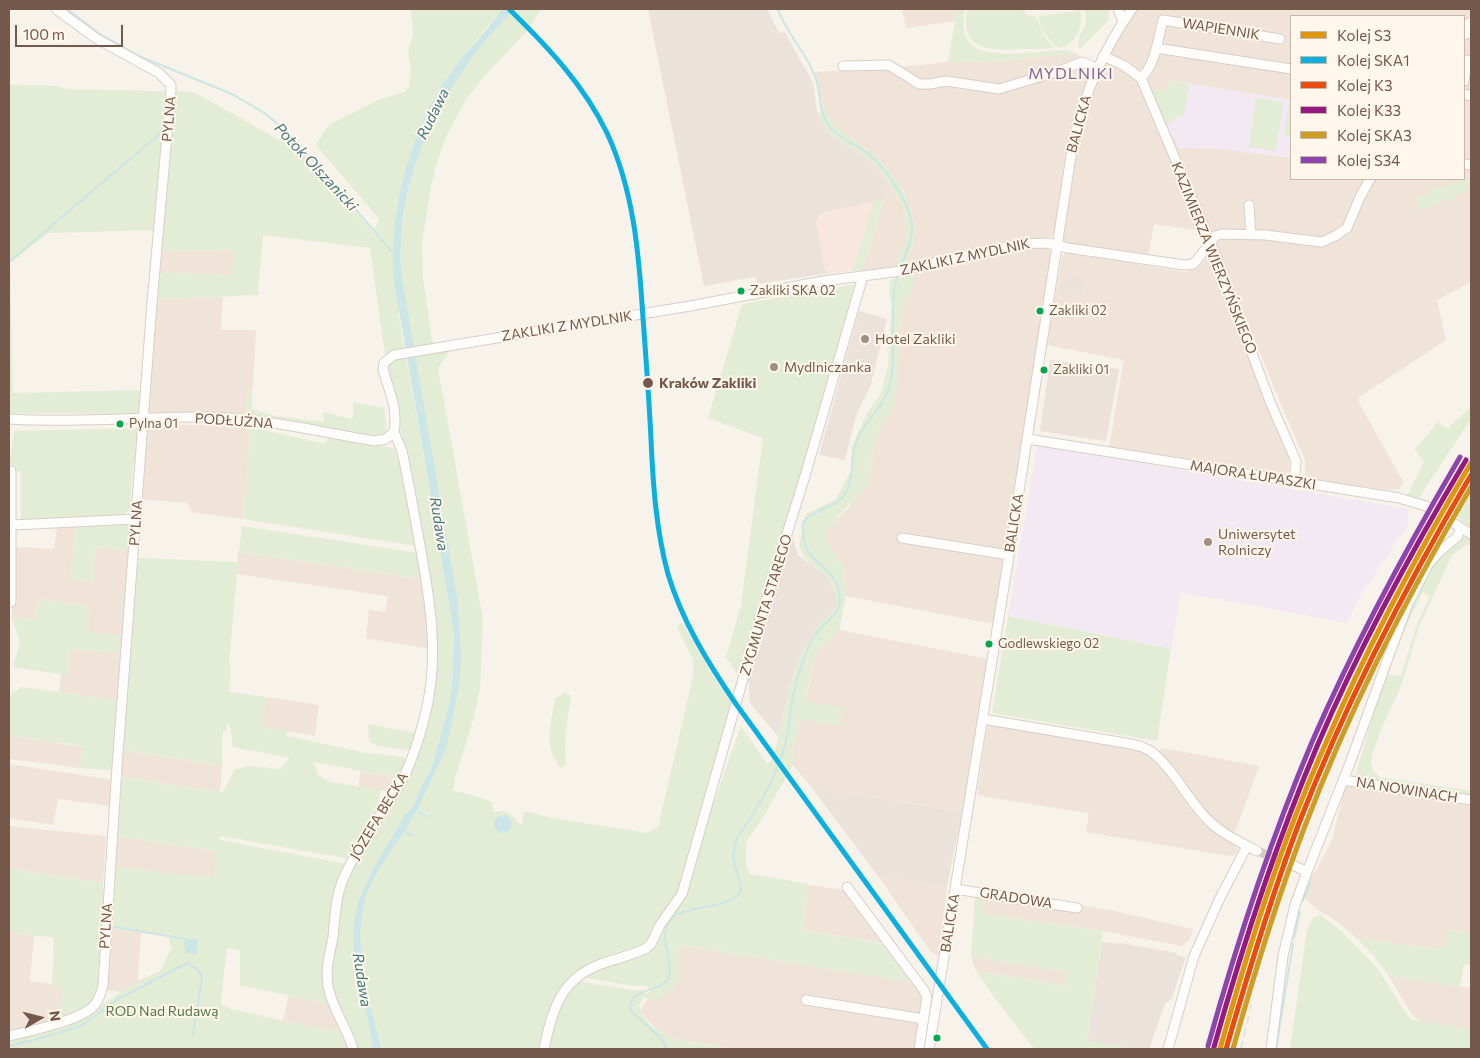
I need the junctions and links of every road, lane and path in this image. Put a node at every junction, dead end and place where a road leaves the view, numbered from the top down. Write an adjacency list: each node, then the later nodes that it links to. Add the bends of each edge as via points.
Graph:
1 (56, 9): 22 (street, PYLNA, via 97,40 159,73 171,85)
2 (1118, 9): 4 (street)
3 (1132, 9): 4 (street, BALICKA)
4 (1123, 21): 9 (street, BALICKA)
5 (1471, 24): 6 (street)
6 (1465, 34)
7 (1280, 39): 8 (street, WAPIENNIK, via 1163,20)
8 (1156, 48): 13 (street); 15 (street, WAPIENNIK)
9 (1103, 56): 12 (street, BALICKA); 15 (street)
10 (1467, 60): 14 (street)
11 (842, 66): 12 (street, via 889,65 919,84 946,82 999,89 1082,62)
12 (1097, 68): 20 (street, BALICKA, via 1072,143)
13 (1290, 69)
14 (1465, 75)
15 (1141, 78): 19 (street, KAZIMIERZA WIERZYŃSKIEGO)
16 (1369, 180): 18 (street, via 1347,228 1335,236 1322,242)
17 (1249, 205): 18 (street)
18 (1251, 235): 19 (street, via 1222,234)
19 (1210, 241): 20 (street, ZAKLIKI Z MYDLNIK, via 1198,260 1184,265); 27 (street, KAZIMIERZA WIERZYŃSKIEGO, via 1296,462)
20 (1057, 246): 21 (street, ZAKLIKI Z MYDLNIK, via 1038,242 1020,244); 25 (street, BALICKA)
21 (863, 276): 24 (street, ZAKLIKI Z MYDLNIK, via 394,355 384,363 383,369 394,404); 49 (street, ZYGMUNTA STAREGO, via 682,894 645,949 599,964 564,990 554,1008)
22 (144, 419): 23 (street, PODŁUŻNA); 24 (street, PODŁUŻNA, via 242,419 374,441 386,439); 28 (street, PYLNA)
23 (9, 420)
24 (394, 432): 48 (street, JÓZEFA BECKA, via 402,451 429,599 433,633 431,680 424,723 408,767 351,864 336,902 326,968 328,986)
25 (1028, 439): 27 (street, MAJORA ŁUPASZKI); 33 (street, BALICKA)
26 (11, 471): 29 (street)
27 (1294, 482): 30 (street, MAJORA ŁUPASZKI, via 1399,498 1426,506)
28 (136, 519): 29 (street); 47 (street, PYLNA, via 101,994 86,1012)
29 (12, 525): 34 (street)
30 (1461, 528): 31 (street, MAJORA ŁUPASZKI); 36 (street, via 1458,537 1429,563 1407,606)
31 (1471, 534)
32 (902, 538): 33 (street)
33 (1009, 555): 35 (street, BALICKA)
34 (11, 602)
35 (983, 719): 38 (street, via 1131,744 1148,750 1209,821); 43 (street, BALICKA)
36 (1343, 780): 37 (street, NA NOWINACH); 41 (street)
37 (1471, 800)
38 (1247, 846): 39 (street); 52 (street, via 1194,956)
39 (1257, 851)
40 (1291, 864): 41 (street)
41 (1306, 872): 53 (street, via 1283,956)
42 (848, 888): 46 (street, via 923,989 927,997)
43 (955, 889): 44 (street, GRADOWA); 51 (street, BALICKA)
44 (1077, 908)
45 (806, 1000): 46 (street)
46 (924, 1019): 50 (street)
47 (9, 1036)
48 (353, 1049)
49 (544, 1049)
50 (919, 1049)
51 (929, 1049)
52 (1168, 1049)
53 (1270, 1049)

